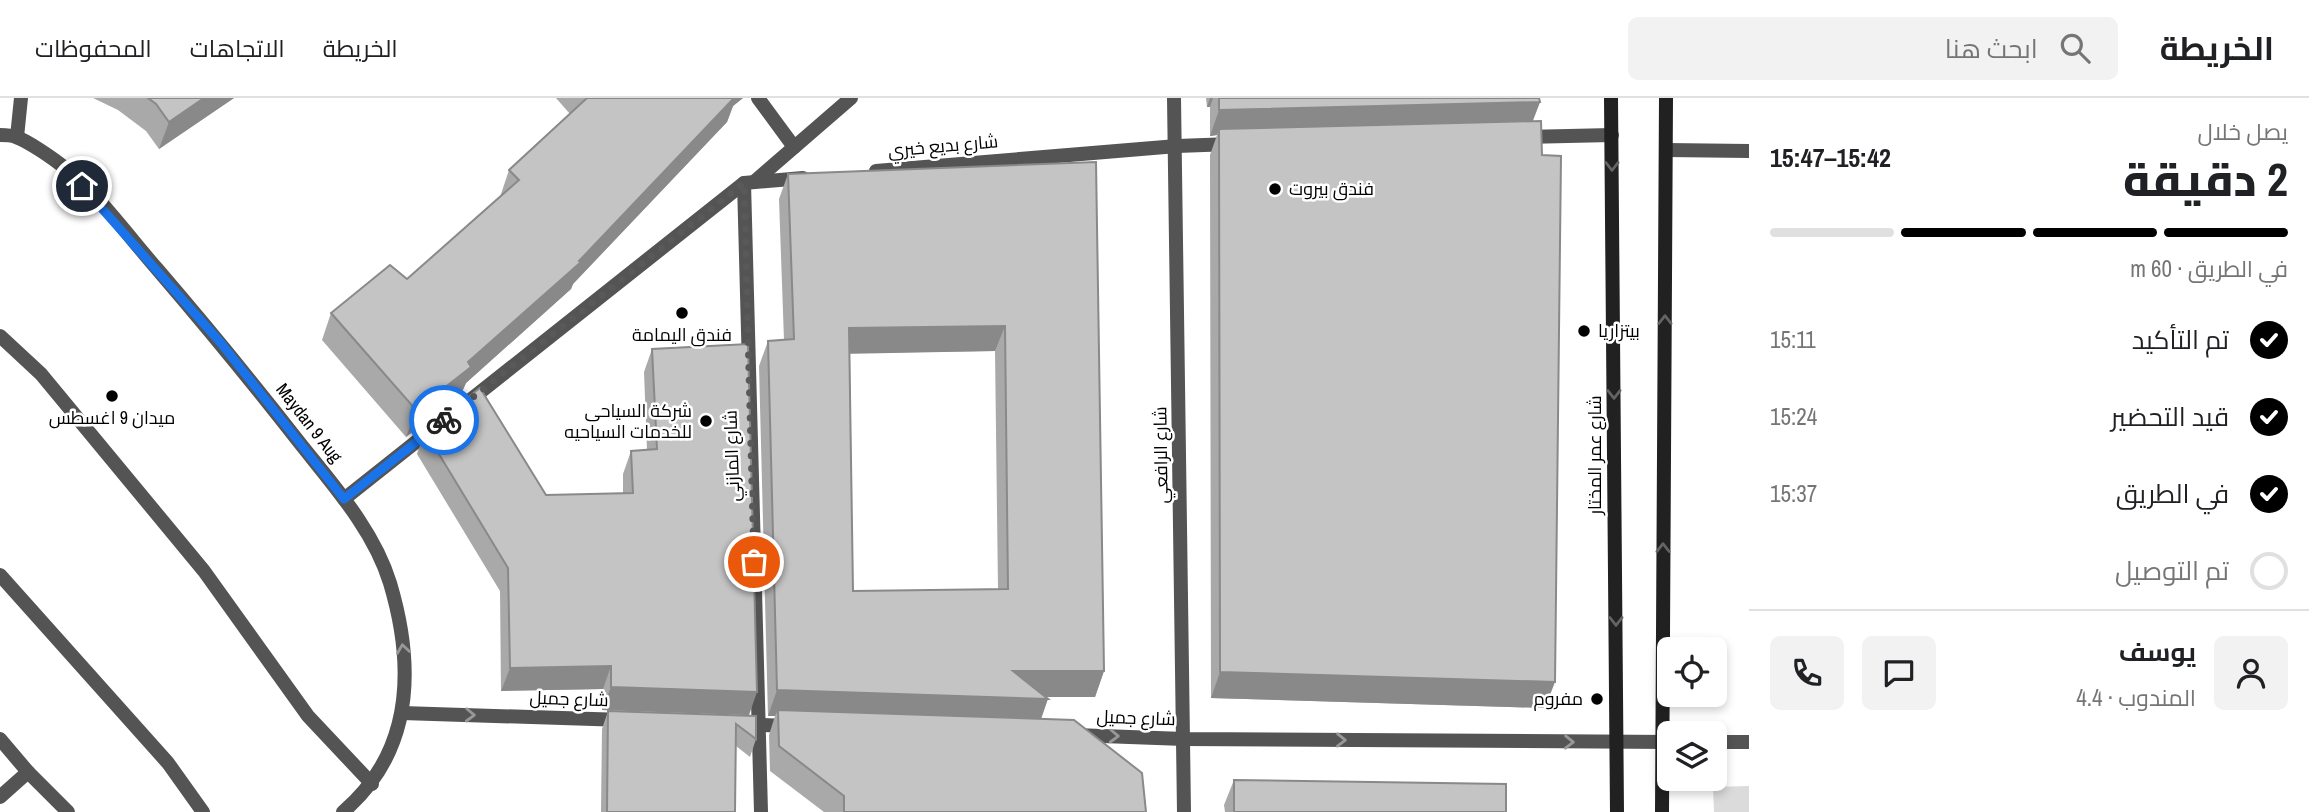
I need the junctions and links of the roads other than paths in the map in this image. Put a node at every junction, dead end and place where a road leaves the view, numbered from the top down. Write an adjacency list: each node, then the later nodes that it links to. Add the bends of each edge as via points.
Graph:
1 (21, 98): 9 (street)
2 (758, 98): 13 (street)
3 (850, 98): 13 (street)
4 (1174, 98): 12 (street, شارع الرافعي)
5 (1611, 98): 8 (main road, شارع عمر المختار)
6 (1666, 98): 14 (main road)
7 (0, 135): 9 (street, Maydan 9 Aug)
8 (1612, 135): 10 (street); 34 (main road, شارع عمر المختار, one-way to 34)
9 (17, 137): 20 (street, Maydan 9 Aug, via 65,168 99,202 220,342)
10 (1503, 137)
11 (1245, 144): 12 (street, شارع بديع خيري)
12 (1177, 145): 16 (street, شارع بديع خيري); 30 (street, شارع الرافعي)
13 (794, 147): 18 (street)
14 (1666, 150): 15 (street); 24 (main road, one-way to 14)
15 (1749, 151)
16 (863, 173)
17 (822, 176): 18 (street)
18 (749, 182): 20 (street); 26 (street, شارع المازني)
19 (0, 336): 36 (street, via 50,384 204,571 308,716)
20 (344, 499): 22 (street, Maydan 9 Aug, one-way to 20, via 405,660 389,581)
21 (0, 575): 40 (street, via 168,764)
22 (402, 713): 23 (street, شارع جميل, one-way to 23); 36 (street, Maydan 9 Aug, via 395,741)
23 (635, 720)
24 (1666, 721)
25 (731, 724): 26 (street)
26 (758, 725): 27 (street); 42 (street, شارع المازني)
27 (799, 726)
28 (1060, 735): 30 (street, شارع جميل, one-way to 30)
29 (0, 739): 35 (street)
30 (1184, 739): 34 (street, شارع جميل, one-way to 34); 43 (street, شارع الرافعي)
31 (1657, 742): 34 (street, شارع جميل)
32 (1727, 742): 33 (street)
33 (1749, 742)
34 (1617, 743): 44 (main road, شارع عمر المختار)
35 (28, 772): 38 (street); 39 (street)
36 (372, 784): 41 (street, Maydan 9 Aug)
37 (1663, 791): 45 (main road)
38 (0, 797)
39 (68, 812)
40 (203, 812)
41 (343, 812)
42 (761, 812)
43 (1184, 812)
44 (1617, 812)
45 (1662, 812)

